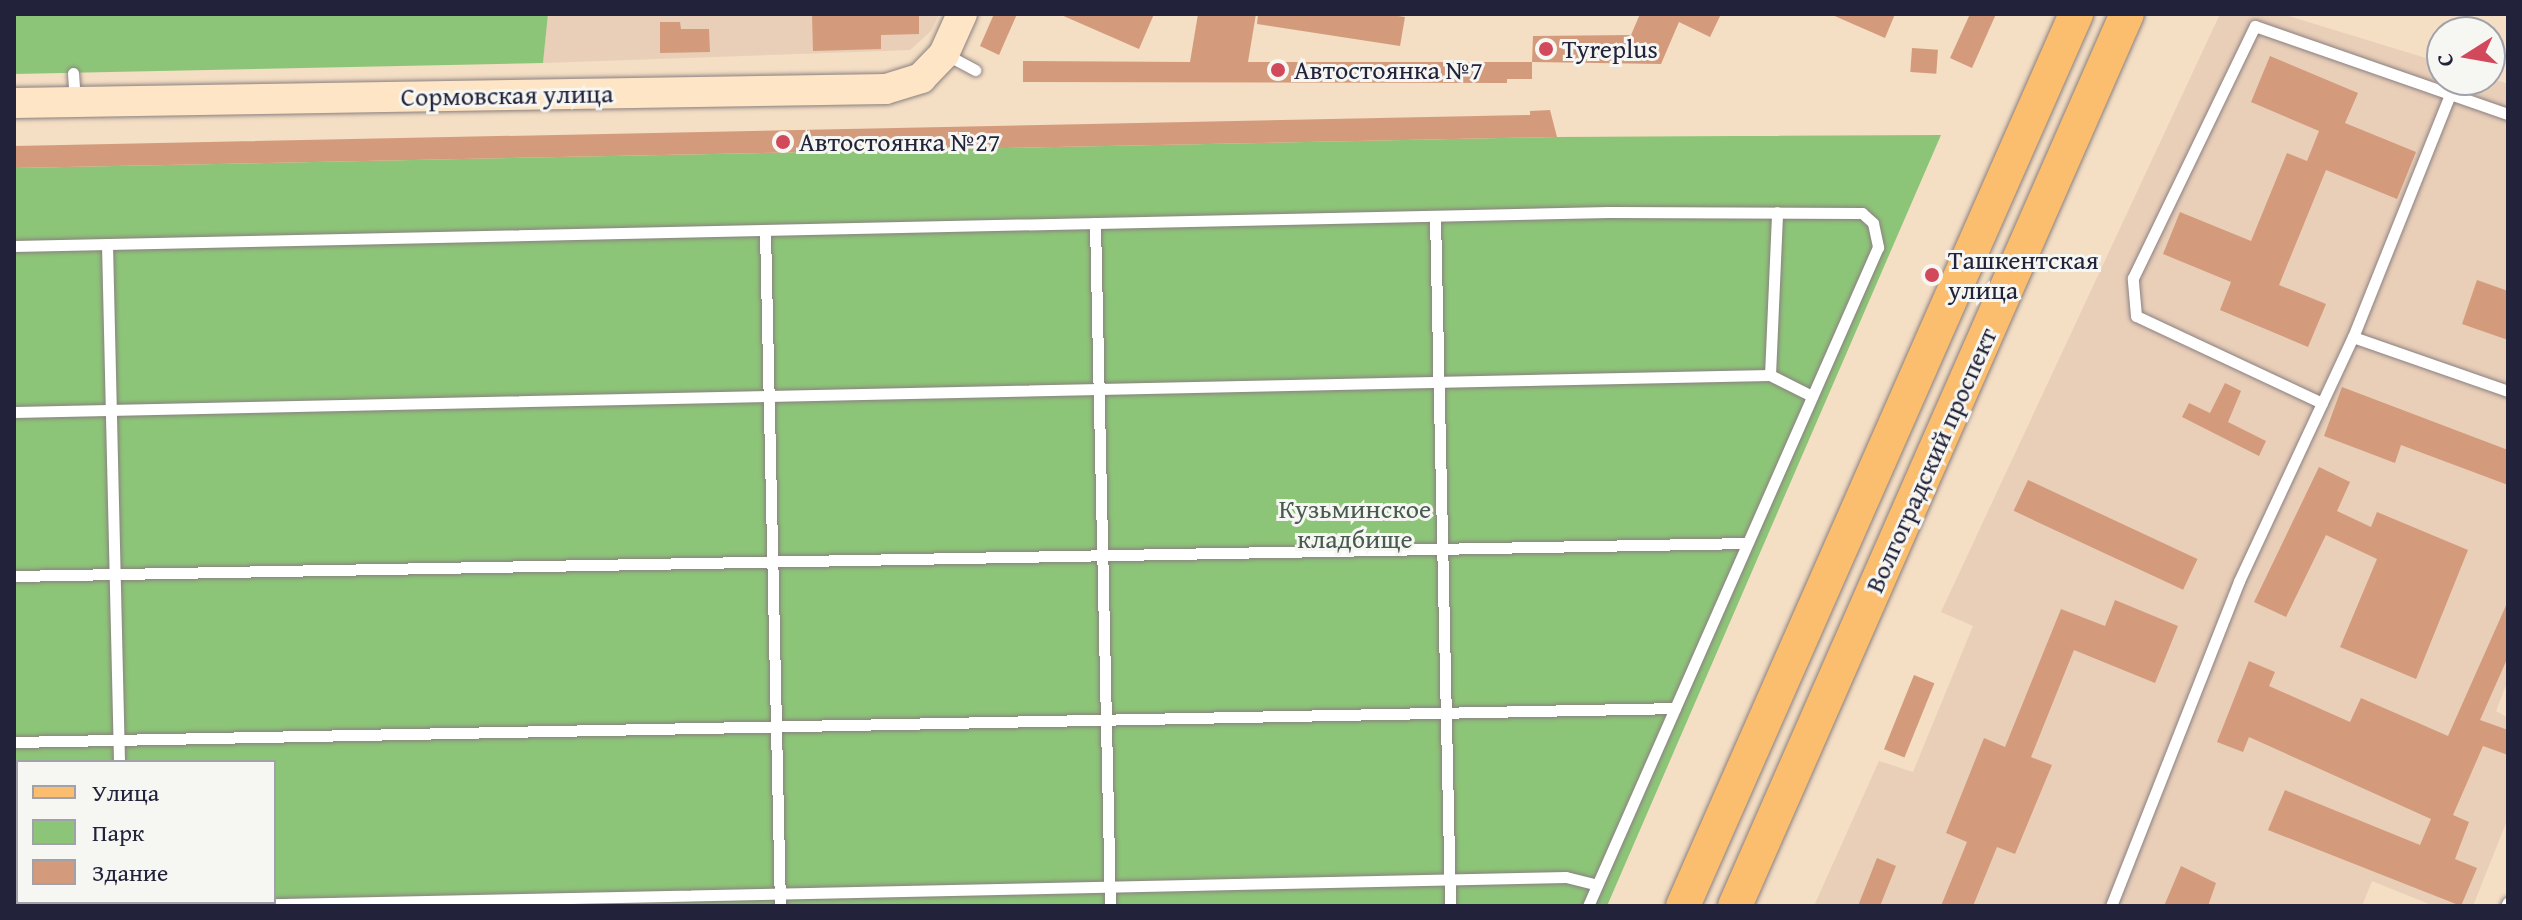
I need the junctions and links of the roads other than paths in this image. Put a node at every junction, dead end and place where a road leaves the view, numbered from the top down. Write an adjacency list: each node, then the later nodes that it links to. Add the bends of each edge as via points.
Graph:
1 (962, 14): 4 (street, Сормовская улица)
2 (2076, 14): 48 (main road, Волгоградский проспект)
3 (2127, 14): 49 (main road, Волгоградский проспект)
4 (944, 54): 5 (lane); 9 (street, Сормовская улица, via 921,78 886,89 74,88)
5 (975, 70)
6 (2426, 84): 24 (lane, via 2255,26 2133,278 2136,316)
7 (2449, 96): 17 (lane)
8 (2461, 96): 10 (lane)
9 (14, 103)
10 (2508, 114)
11 (1777, 212): 12 (lane); 18 (lane); 23 (lane, via 1862,213 1873,223 1878,247)
12 (1435, 216): 13 (lane); 19 (lane)
13 (1095, 223): 14 (lane); 20 (lane)
14 (765, 230): 15 (lane); 22 (lane)
15 (107, 244): 16 (lane); 25 (lane)
16 (14, 246)
17 (2353, 337): 21 (lane); 24 (lane)
18 (1770, 375): 19 (lane); 23 (lane)
19 (1439, 382): 20 (lane); 28 (lane)
20 (1099, 389): 22 (lane); 29 (lane)
21 (2508, 391)
22 (769, 396): 25 (lane); 30 (lane)
23 (1812, 396): 27 (lane)
24 (2322, 403): 50 (lane, via 2239,581)
25 (111, 410): 26 (lane); 31 (lane)
26 (14, 412)
27 (1747, 543): 28 (lane); 33 (lane)
28 (1442, 546): 29 (lane); 34 (lane)
29 (1102, 553): 30 (lane); 35 (lane)
30 (772, 560): 31 (lane); 36 (lane)
31 (114, 574): 32 (lane); 37 (lane)
32 (14, 576)
33 (1675, 708): 34 (lane); 41 (lane)
34 (1446, 712): 35 (lane); 40 (lane)
35 (1106, 719): 36 (lane); 42 (lane)
36 (776, 726): 37 (lane); 43 (lane)
37 (118, 740): 38 (lane); 39 (lane)
38 (14, 742)
39 (119, 760)
40 (1450, 879): 41 (lane, via 1566,877); 42 (lane); 46 (lane)
41 (1597, 885): 47 (lane)
42 (1109, 886): 43 (lane); 45 (lane)
43 (780, 900): 44 (lane)
44 (186, 906)
45 (1110, 906)
46 (1450, 906)
47 (1588, 906)
48 (1683, 906)
49 (1735, 906)
50 (2111, 906)

